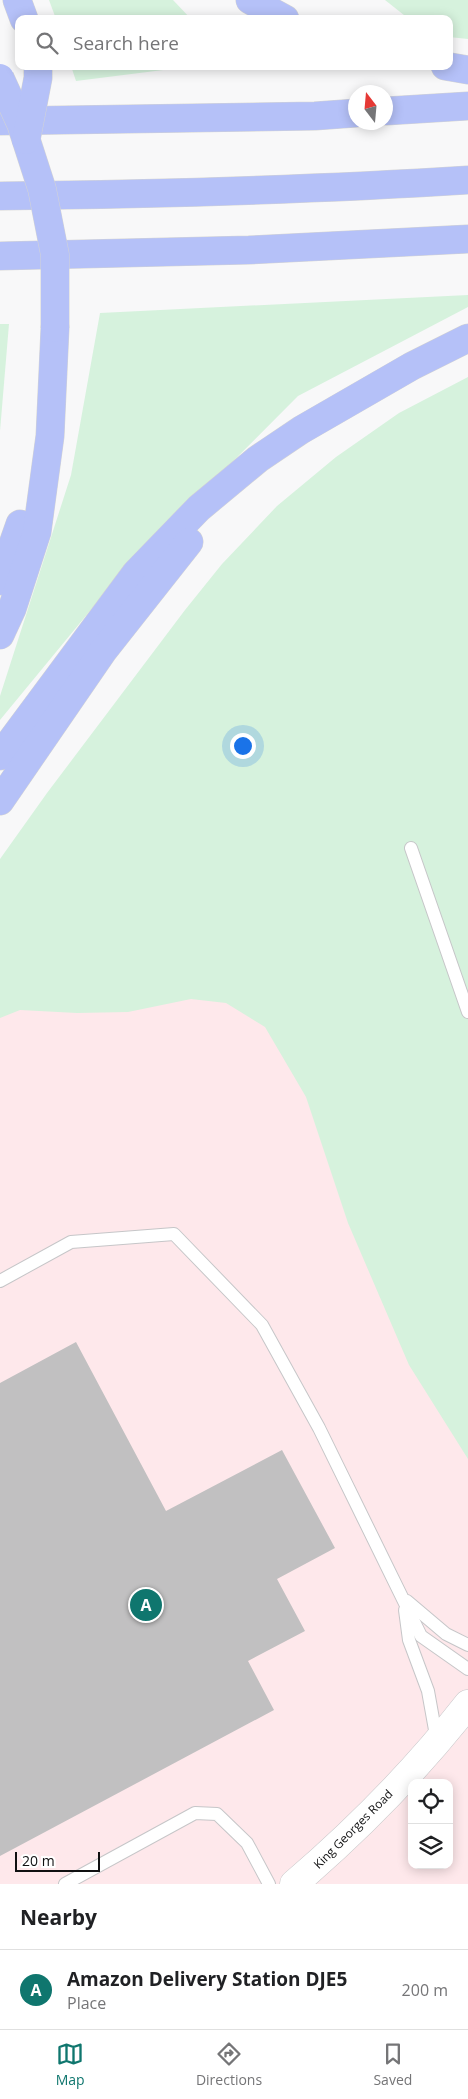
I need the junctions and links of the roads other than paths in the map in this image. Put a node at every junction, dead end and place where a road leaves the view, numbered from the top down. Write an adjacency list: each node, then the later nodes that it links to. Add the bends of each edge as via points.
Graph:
1 (17, 0): 3 (highway)
2 (250, 0): 4 (highway)
3 (23, 15)
4 (278, 15)
5 (453, 67): 7 (highway)
6 (38, 70): 13 (highway, bridge)
7 (468, 70)
8 (0, 78): 13 (highway, bridge)
9 (468, 106): 10 (highway)
10 (393, 111)
11 (348, 113): 12 (highway, via 129,120)
12 (0, 120)
13 (26, 140): 20 (highway, bridge, via 42,189 55,255)
14 (468, 180): 15 (highway, via 343,188)
15 (0, 196)
16 (468, 239): 17 (highway, via 249,250)
17 (0, 256)
18 (468, 338): 19 (highway)
19 (300, 430): 23 (highway, via 258,459 199,508 136,573); 24 (highway, via 206,520 103,651)
20 (50, 436): 21 (highway); 22 (highway, via 37,532 12,609)
21 (0, 581)
22 (0, 635)
23 (0, 756)
24 (0, 801)
25 (411, 848): 26 (lane)
26 (468, 1012)
27 (0, 1281): 28 (lane, via 71,1242 174,1234 262,1325 320,1428)
28 (403, 1598): 29 (lane, via 446,1634); 30 (lane, via 421,1636); 32 (lane, via 409,1640 428,1691)
29 (468, 1645)
30 (468, 1669)
31 (468, 1704): 32 (street, King Georges Road)
32 (437, 1741): 35 (street, King Georges Road, via 346,1838)
33 (65, 1884): 34 (lane, via 194,1813 217,1814 247,1843)
34 (269, 1884)
35 (294, 1884)

